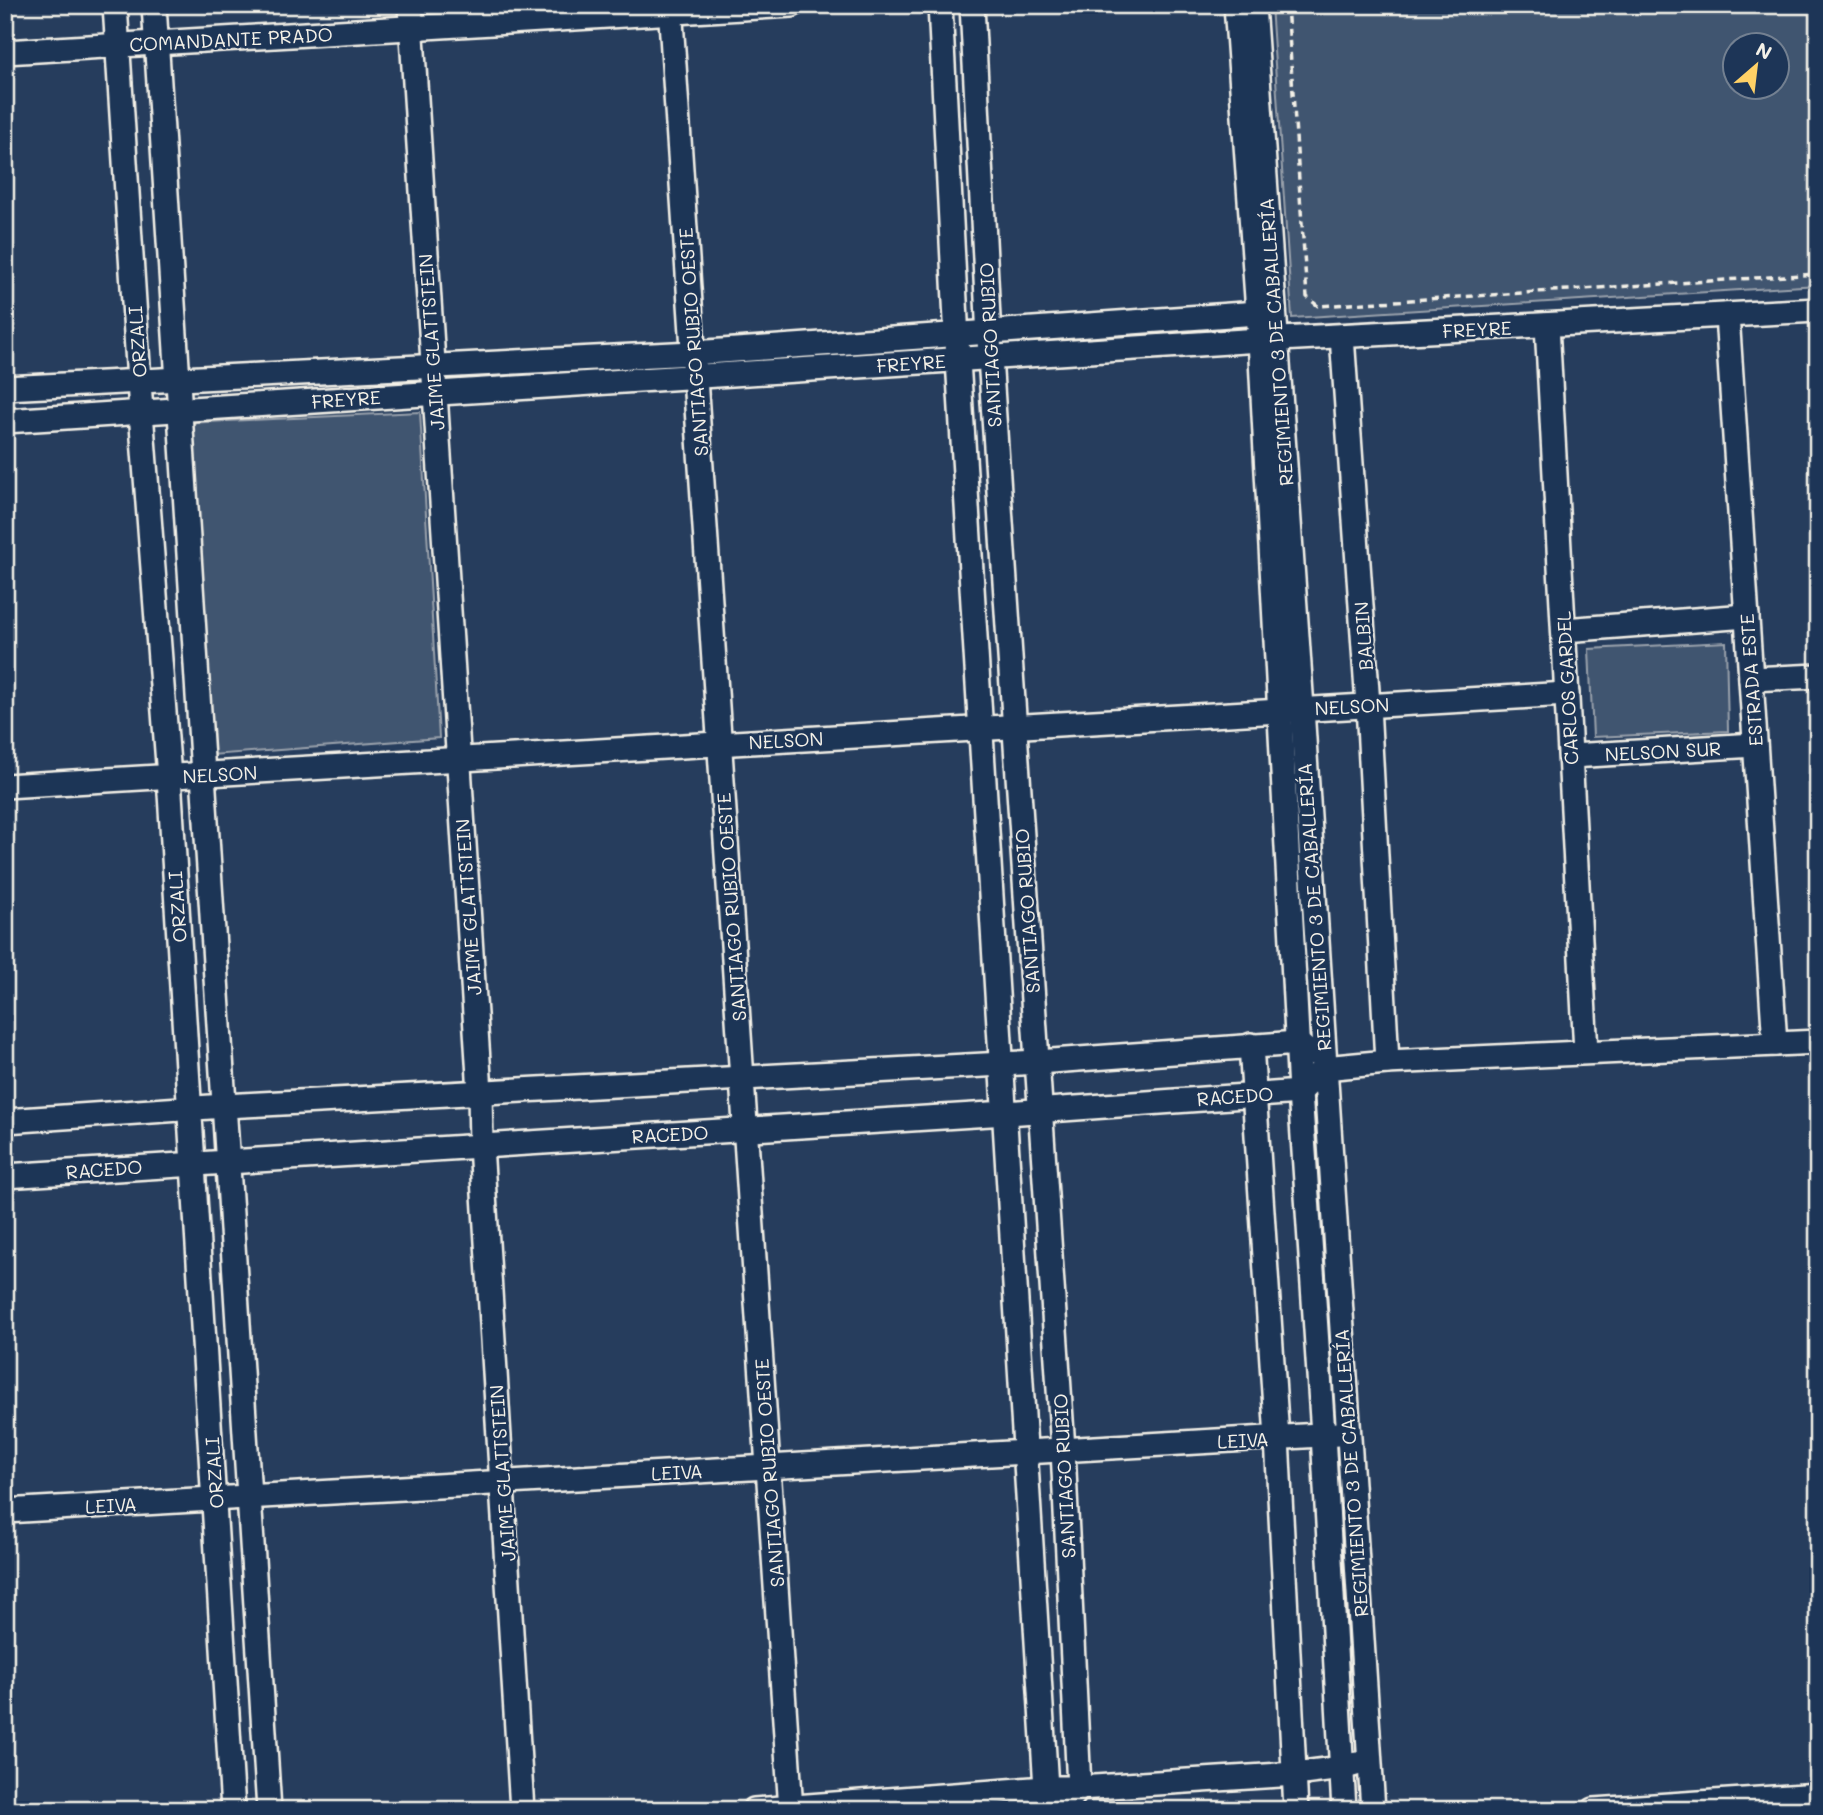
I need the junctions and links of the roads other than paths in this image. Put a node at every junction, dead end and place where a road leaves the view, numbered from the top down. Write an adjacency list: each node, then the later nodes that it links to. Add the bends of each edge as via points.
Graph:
1 (115, 5): 11 (street, ORZALI)
2 (154, 5): 10 (street, ORZALI)
3 (792, 5): 8 (street, COMANDANTE PRADO)
4 (940, 5): 18 (street, SANTIAGO RUBIO)
5 (972, 5): 17 (street, SANTIAGO RUBIO)
6 (1236, 5): 14 (street, REGIMIENTO 3 DE CABALLERÍA)
7 (1252, 5): 14 (street, REGIMIENTO 3 DE CABALLERÍA)
8 (671, 9): 9 (street, COMANDANTE PRADO); 21 (street, SANTIAGO RUBIO OESTE)
9 (411, 17): 10 (street, COMANDANTE PRADO); 24 (street, JAIME GLATTSTEIN)
10 (156, 43): 11 (street, COMANDANTE PRADO); 26 (street, ORZALI)
11 (118, 46): 12 (street, COMANDANTE PRADO); 27 (street, ORZALI)
12 (5, 52)
13 (1818, 310): 15 (street, FREYRE)
14 (1266, 311): 17 (street, FREYRE); 20 (street, REGIMIENTO 3 DE CABALLERÍA)
15 (1727, 315): 16 (street, FREYRE); 33 (street, ESTRADA ESTE)
16 (1547, 325): 19 (street, FREYRE); 34 (street, CARLOS GARDEL)
17 (989, 332): 18 (street, FREYRE); 22 (street, SANTIAGO RUBIO)
18 (957, 336): 21 (street, FREYRE); 23 (street, SANTIAGO RUBIO)
19 (1342, 336): 20 (street, FREYRE); 38 (street, BALBIN)
20 (1268, 340): 22 (street, FREYRE); 39 (street, REGIMIENTO 3 DE CABALLERÍA); 40 (street, REGIMIENTO 3 DE CABALLERÍA)
21 (693, 353): 24 (street, FREYRE); 25 (street, SANTIAGO RUBIO OESTE)
22 (990, 358): 23 (street, FREYRE); 41 (street, SANTIAGO RUBIO)
23 (958, 360): 25 (street, FREYRE); 42 (street, SANTIAGO RUBIO)
24 (433, 367): 26 (street, FREYRE); 29 (street, JAIME GLATTSTEIN)
25 (695, 377): 29 (street, FREYRE); 43 (street, SANTIAGO RUBIO OESTE)
26 (178, 380): 27 (street, FREYRE); 30 (street, ORZALI)
27 (139, 382): 28 (street, FREYRE); 31 (street, ORZALI)
28 (5, 388)
29 (435, 394): 30 (street, FREYRE); 46 (street, JAIME GLATTSTEIN)
30 (179, 410): 31 (street, FREYRE); 47 (street, ORZALI)
31 (141, 412): 32 (street, FREYRE); 48 (street, ORZALI)
32 (5, 421)
33 (1747, 616): 34 (street); 36 (street, ESTRADA ESTE)
34 (1564, 630): 37 (street, CARLOS GARDEL)
35 (1818, 676): 36 (street)
36 (1751, 679): 44 (street, ESTRADA ESTE)
37 (1567, 694): 38 (street, NELSON); 45 (street, CARLOS GARDEL)
38 (1368, 705): 39 (street, NELSON); 56 (street, BALBIN)
39 (1302, 708): 40 (street, NELSON); 58 (street, REGIMIENTO 3 DE CABALLERÍA)
40 (1278, 709): 41 (street, NELSON); 51 (street, REGIMIENTO 3 DE CABALLERÍA)
41 (1014, 727): 42 (street, NELSON); 55 (street, SANTIAGO RUBIO)
42 (981, 728): 43 (street, NELSON); 57 (street, SANTIAGO RUBIO)
43 (720, 744): 46 (street, NELSON); 59 (street, SANTIAGO RUBIO OESTE)
44 (1755, 745): 45 (street, NELSON SUR); 52 (street, ESTRADA ESTE)
45 (1571, 756): 54 (street, CARLOS GARDEL)
46 (458, 760): 47 (street, NELSON); 60 (street, JAIME GLATTSTEIN)
47 (204, 775): 48 (street, NELSON); 63 (street, ORZALI)
48 (169, 777): 49 (street, NELSON); 64 (street, ORZALI)
49 (5, 786)
50 (1818, 1042): 52 (street)
51 (1298, 1043): 53 (street); 58 (street); 61 (street, REGIMIENTO 3 DE CABALLERÍA)
52 (1775, 1044): 54 (street)
53 (1251, 1045): 55 (street); 62 (street)
54 (1586, 1052): 56 (street)
55 (1038, 1062): 57 (street); 65 (street, SANTIAGO RUBIO)
56 (1387, 1062): 58 (street)
57 (1003, 1064): 59 (street); 66 (street, SANTIAGO RUBIO)
58 (1324, 1068): 61 (street, RACEDO); 73 (street, REGIMIENTO 3 DE CABALLERÍA)
59 (743, 1079): 60 (street); 68 (street, SANTIAGO RUBIO OESTE)
60 (480, 1092): 63 (street); 69 (street, JAIME GLATTSTEIN)
61 (1300, 1092): 62 (street, RACEDO); 74 (street, REGIMIENTO 3 DE CABALLERÍA)
62 (1255, 1095): 65 (street, RACEDO); 75 (street)
63 (225, 1106): 64 (street); 70 (street, ORZALI)
64 (190, 1108): 67 (street); 71 (street, ORZALI)
65 (1042, 1110): 66 (street, RACEDO); 76 (street, SANTIAGO RUBIO)
66 (1006, 1113): 68 (street, RACEDO); 77 (street, SANTIAGO RUBIO)
67 (5, 1121)
68 (746, 1129): 69 (street, RACEDO); 78 (street, SANTIAGO RUBIO OESTE)
69 (481, 1145): 70 (street, RACEDO); 79 (street, JAIME GLATTSTEIN)
70 (229, 1162): 71 (street, RACEDO); 80 (street, ORZALI)
71 (194, 1163): 72 (street, RACEDO); 81 (street, ORZALI)
72 (5, 1176)
73 (1348, 1433): 74 (street, LEIVA); 83 (street, REGIMIENTO 3 DE CABALLERÍA)
74 (1324, 1434): 75 (street, LEIVA); 84 (street, REGIMIENTO 3 DE CABALLERÍA)
75 (1278, 1438): 76 (street, LEIVA); 85 (street)
76 (1063, 1449): 77 (street, LEIVA); 87 (street, SANTIAGO RUBIO)
77 (1025, 1452): 78 (street, LEIVA); 86 (street, SANTIAGO RUBIO)
78 (769, 1466): 79 (street, LEIVA); 89 (street, SANTIAGO RUBIO OESTE)
79 (503, 1482): 80 (street, LEIVA); 92 (street, JAIME GLATTSTEIN)
80 (250, 1497): 81 (street, LEIVA); 91 (street, ORZALI)
81 (215, 1499): 82 (street, LEIVA); 90 (street, ORZALI)
82 (5, 1511)
83 (1369, 1760): 84 (street); 97 (street, REGIMIENTO 3 DE CABALLERÍA)
84 (1342, 1768): 85 (street); 96 (street, REGIMIENTO 3 DE CABALLERÍA)
85 (1295, 1774): 87 (street); 95 (street)
86 (1046, 1788): 87 (street); 89 (street); 94 (street, SANTIAGO RUBIO)
87 (1079, 1788): 94 (street, SANTIAGO RUBIO)
88 (1818, 1795): 98 (street)
89 (791, 1809): 93 (street)
90 (233, 1810)
91 (269, 1810)
92 (522, 1810)
93 (754, 1810)
94 (1060, 1810)
95 (1296, 1810)
96 (1344, 1810)
97 (1373, 1810)
98 (1594, 1810)

